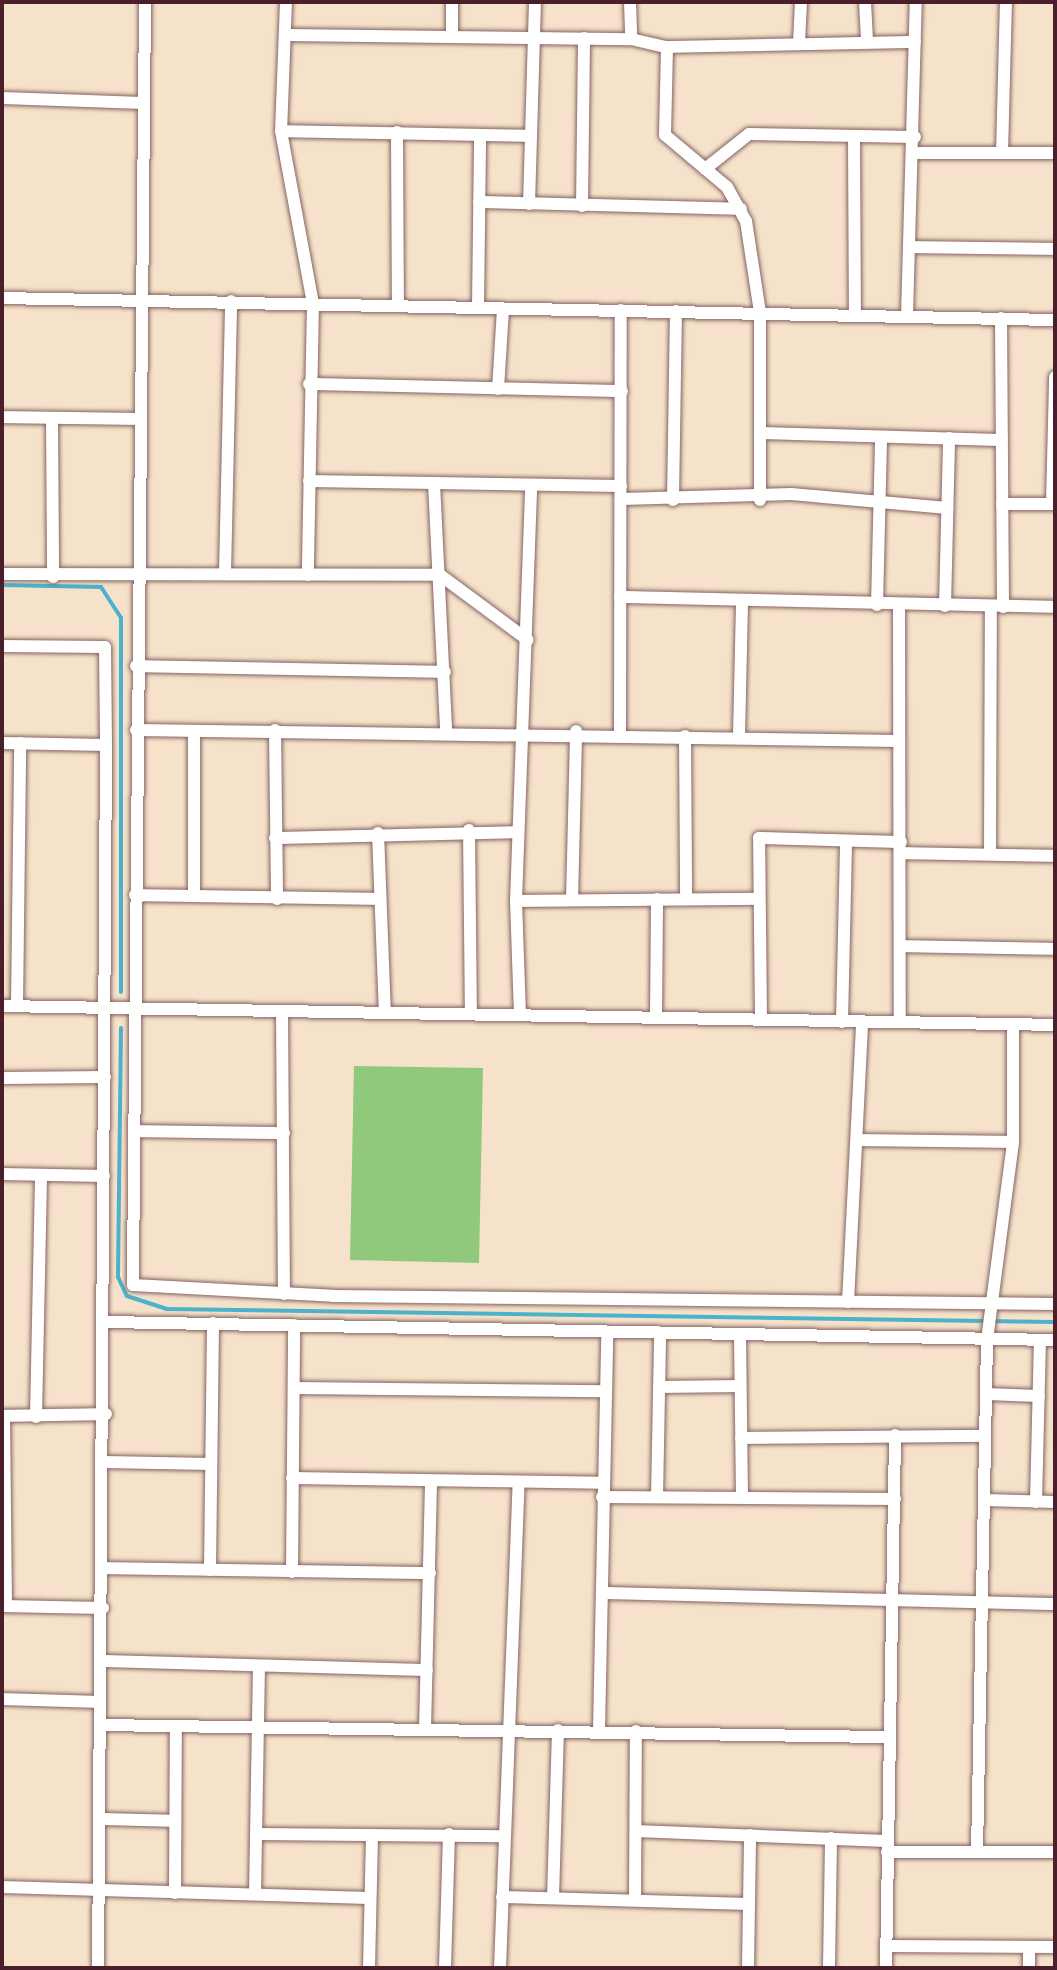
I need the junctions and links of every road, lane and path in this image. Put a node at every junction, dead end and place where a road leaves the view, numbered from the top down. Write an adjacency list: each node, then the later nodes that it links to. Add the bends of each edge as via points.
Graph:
1 (145, 2): 20 (street)
2 (286, 2): 10 (street)
3 (452, 2): 11 (street)
4 (535, 2): 12 (street)
5 (630, 2): 14 (street)
6 (801, 2): 17 (street)
7 (865, 2): 15 (street)
8 (916, 2): 16 (street)
9 (1006, 2): 28 (street)
10 (287, 35): 11 (street); 21 (street)
11 (452, 35): 12 (street)
12 (534, 37): 13 (street); 24 (street)
13 (584, 38): 14 (street); 33 (street)
14 (631, 39): 18 (street)
15 (867, 41): 16 (street); 17 (street)
16 (915, 42): 25 (street)
17 (799, 43): 18 (street)
18 (667, 47): 30 (street, via 665,135)
19 (2, 98): 20 (street)
20 (144, 103): 38 (street)
21 (281, 131): 22 (street); 40 (street)
22 (397, 132): 23 (street); 41 (street)
23 (480, 135): 24 (street); 31 (street)
24 (531, 136): 32 (street)
25 (915, 137): 26 (street); 27 (street)
26 (854, 138): 30 (street, via 749,134); 47 (street)
27 (914, 153): 28 (street); 35 (street)
28 (1002, 153): 29 (street)
29 (1055, 153)
30 (705, 169): 34 (street)
31 (479, 202): 32 (street); 42 (street)
32 (529, 204): 33 (street)
33 (582, 206): 34 (street)
34 (741, 209): 46 (street)
35 (911, 247): 36 (street); 48 (street)
36 (1055, 249)
37 (2, 298): 38 (street)
38 (142, 299): 39 (street); 57 (street)
39 (231, 301): 40 (street); 72 (street)
40 (313, 303): 41 (street); 52 (street)
41 (398, 306): 42 (street)
42 (478, 308): 43 (street)
43 (503, 309): 44 (street); 53 (street)
44 (621, 310): 45 (street); 54 (street)
45 (676, 311): 46 (street); 66 (street)
46 (760, 312): 47 (street); 58 (street)
47 (855, 316): 48 (street)
48 (907, 316): 49 (street)
49 (1001, 318): 50 (street); 61 (street)
50 (1055, 320)
51 (1055, 377): 69 (street)
52 (309, 384): 53 (street); 62 (street)
53 (498, 389): 54 (street)
54 (622, 391): 65 (street)
55 (2, 417): 56 (street)
56 (52, 418): 57 (street); 77 (street)
57 (137, 419): 76 (street)
58 (760, 433): 59 (street); 67 (street)
59 (881, 437): 60 (street); 70 (street)
60 (949, 438): 61 (street); 71 (street)
61 (1002, 440): 68 (street)
62 (309, 481): 63 (street); 74 (street)
63 (434, 483): 64 (street); 75 (street)
64 (531, 485): 65 (street); 85 (street)
65 (622, 493): 66 (street); 78 (street)
66 (673, 500): 67 (street)
67 (760, 500): 70 (street, via 791,494)
68 (1002, 504): 69 (street); 83 (street)
69 (1053, 504)
70 (878, 505): 71 (street); 80 (street)
71 (947, 508): 82 (street)
72 (225, 573): 74 (street); 76 (street)
73 (2, 574): 77 (street)
74 (308, 575): 75 (street)
75 (440, 575): 85 (street); 88 (street)
76 (136, 576): 77 (street); 87 (street)
77 (53, 577)
78 (620, 597): 79 (street); 94 (street)
79 (742, 602): 80 (street); 97 (street)
80 (877, 605): 81 (street)
81 (899, 606): 82 (street); 98 (street)
82 (945, 606): 83 (street)
83 (997, 607): 84 (street); 108 (street)
84 (1055, 607)
85 (528, 640): 95 (street)
86 (2, 646): 101 (street, via 105,647)
87 (136, 666): 88 (street); 89 (street)
88 (445, 672): 93 (street)
89 (136, 730): 91 (street); 110 (street)
90 (275, 730): 91 (street); 93 (street); 105 (street)
91 (194, 731): 111 (street)
92 (576, 731): 94 (street); 95 (street); 117 (street)
93 (446, 732): 95 (street)
94 (620, 733): 96 (street)
95 (523, 734): 103 (street)
96 (685, 736): 97 (street); 115 (street)
97 (739, 736): 98 (street)
98 (899, 741): 107 (street)
99 (2, 743): 100 (street)
100 (20, 743): 101 (street); 122 (street)
101 (106, 745): 123 (street)
102 (469, 830): 103 (street); 104 (street); 127 (street)
103 (518, 832): 118 (street)
104 (378, 833): 105 (street); 113 (street)
105 (275, 838): 112 (street)
106 (846, 841): 107 (street); 116 (street, via 759,838); 131 (street)
107 (901, 847): 108 (street); 119 (street)
108 (990, 854): 109 (street)
109 (1055, 856)
110 (135, 895): 111 (street); 124 (street)
111 (194, 895): 112 (street)
112 (277, 899): 113 (street)
113 (379, 899): 126 (street)
114 (657, 899): 115 (street); 117 (street); 129 (street)
115 (686, 899): 116 (street)
116 (758, 899): 130 (street)
117 (572, 900): 118 (street)
118 (516, 901): 128 (street)
119 (901, 946): 120 (street); 133 (street)
120 (1055, 949)
121 (2, 1006): 122 (street)
122 (17, 1006): 123 (street)
123 (102, 1008): 124 (street); 136 (street)
124 (135, 1008): 125 (street); 138 (street)
125 (282, 1011): 126 (street); 139 (street)
126 (385, 1013): 127 (street)
127 (471, 1014): 128 (street)
128 (520, 1015): 129 (street)
129 (656, 1017): 130 (street)
130 (761, 1020): 131 (street)
131 (842, 1022): 132 (street)
132 (862, 1022): 133 (street); 140 (street)
133 (900, 1022): 134 (street)
134 (1013, 1024): 135 (street); 141 (street)
135 (1055, 1025)
136 (105, 1077): 137 (street); 144 (street)
137 (2, 1078)
138 (134, 1131): 139 (street); 145 (street, via 133,1285)
139 (284, 1133): 145 (street)
140 (860, 1140): 141 (street); 146 (street)
141 (1013, 1142): 147 (street)
142 (2, 1174): 143 (street)
143 (41, 1175): 144 (street); 166 (street)
144 (104, 1176): 149 (street)
145 (284, 1294): 146 (street)
146 (848, 1302): 147 (street)
147 (990, 1303): 148 (street); 155 (street)
148 (1055, 1304)
149 (107, 1322): 150 (street); 164 (street)
150 (213, 1323): 151 (street); 171 (street)
151 (294, 1325): 152 (street); 160 (street)
152 (607, 1332): 153 (street); 161 (street)
153 (660, 1334): 154 (street); 159 (street)
154 (740, 1334): 155 (street); 158 (street)
155 (987, 1340): 156 (street); 162 (street)
156 (1040, 1340): 157 (street); 163 (street)
157 (1055, 1340)
158 (740, 1386): 159 (street); 169 (street)
159 (659, 1387): 178 (street)
160 (294, 1388): 161 (street); 172 (street)
161 (605, 1391): 175 (street)
162 (986, 1394): 163 (street); 168 (street)
163 (1039, 1396): 181 (street)
164 (106, 1414): 166 (street); 170 (street)
165 (3, 1416): 166 (street); 191 (street)
166 (36, 1417)
167 (895, 1435): 168 (street); 169 (street); 179 (street)
168 (985, 1436): 180 (street)
169 (741, 1438): 176 (street)
170 (105, 1462): 171 (street); 183 (street)
171 (211, 1464): 184 (street)
172 (292, 1478): 173 (street); 185 (street)
173 (431, 1481): 174 (street); 186 (street)
174 (519, 1482): 175 (street); 202 (street)
175 (602, 1483): 177 (street)
176 (742, 1496): 178 (street); 179 (street)
177 (602, 1497): 178 (street); 187 (street)
178 (657, 1497)
179 (895, 1499): 189 (street)
180 (985, 1500): 181 (street); 188 (street)
181 (1036, 1502): 182 (street)
182 (1055, 1502)
183 (103, 1568): 184 (street); 192 (street)
184 (210, 1570): 185 (street)
185 (292, 1572): 186 (street)
186 (430, 1573): 195 (street)
187 (602, 1593): 189 (street); 204 (street)
188 (981, 1601): 189 (street); 190 (street); 217 (street)
189 (887, 1602): 206 (street)
190 (1055, 1604)
191 (4, 1606): 192 (street)
192 (103, 1608): 193 (street)
193 (102, 1661): 194 (street); 197 (street)
194 (259, 1666): 195 (street); 200 (street)
195 (427, 1670): 201 (street)
196 (2, 1699): 197 (street)
197 (100, 1702): 198 (street)
198 (101, 1725): 199 (street); 207 (street)
199 (176, 1728): 200 (street); 208 (street)
200 (259, 1728): 201 (street); 210 (street)
201 (425, 1729): 202 (street)
202 (508, 1730): 203 (street); 214 (street)
203 (558, 1730): 204 (street); 225 (street)
204 (599, 1730): 205 (street)
205 (636, 1731): 206 (street); 209 (street)
206 (885, 1737): 216 (street)
207 (100, 1819): 208 (street); 220 (street)
208 (174, 1821): 221 (street)
209 (636, 1831): 212 (street); 226 (street)
210 (256, 1834): 213 (street); 222 (street)
211 (449, 1834): 213 (street); 214 (street); 233 (street)
212 (750, 1835): 215 (street); 227 (street)
213 (372, 1836): 224 (street)
214 (504, 1836): 223 (street)
215 (831, 1838): 216 (street); 236 (street)
216 (887, 1847): 217 (street); 228 (street)
217 (977, 1852): 218 (street)
218 (1055, 1852)
219 (2, 1887): 220 (street)
220 (99, 1891): 221 (street); 231 (street)
221 (175, 1893): 222 (street)
222 (255, 1894): 224 (street)
223 (502, 1897): 225 (street); 234 (street)
224 (369, 1898): 232 (street)
225 (553, 1898): 226 (street)
226 (635, 1900): 227 (street)
227 (749, 1904): 235 (street)
228 (887, 1946): 229 (street); 237 (street)
229 (1029, 1947): 230 (street); 238 (street)
230 (1055, 1947)
231 (98, 1968)
232 (369, 1968)
233 (445, 1968)
234 (500, 1968)
235 (748, 1968)
236 (829, 1968)
237 (886, 1968)
238 (1029, 1968)

